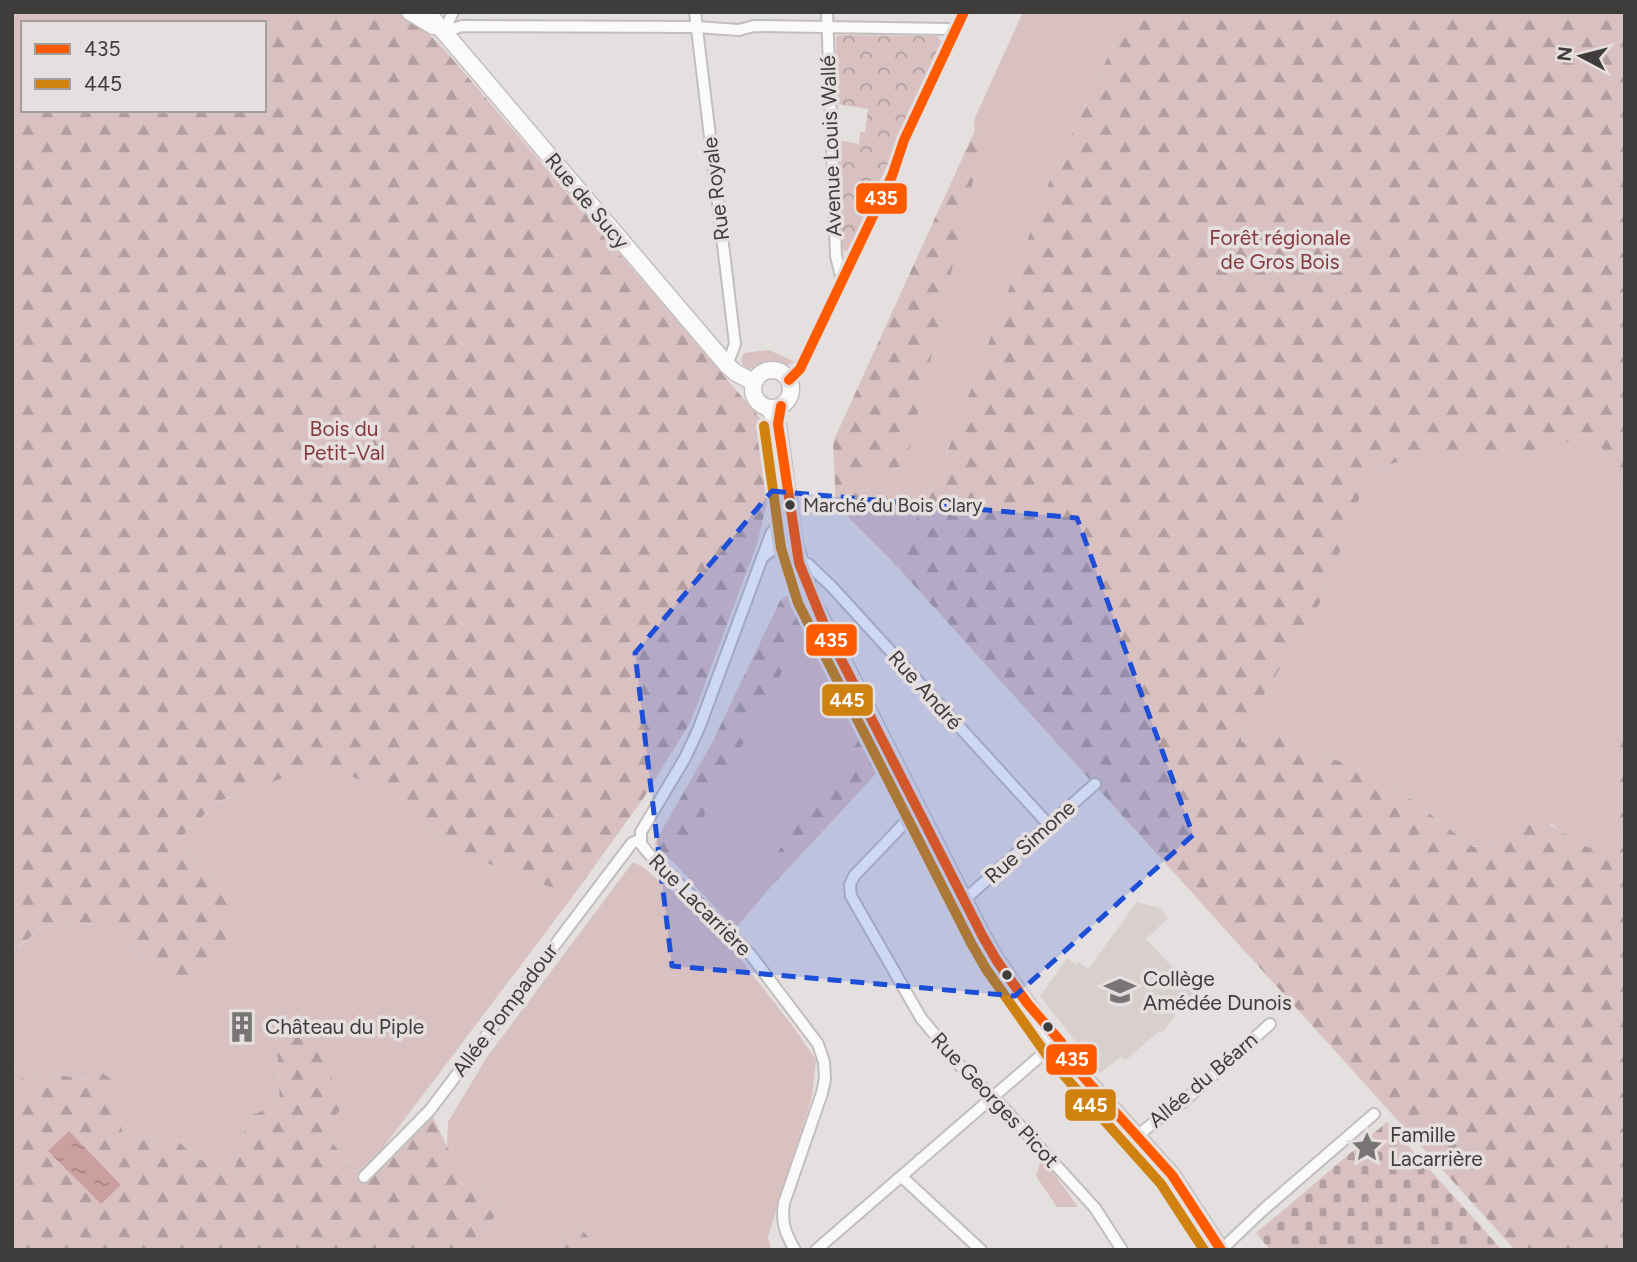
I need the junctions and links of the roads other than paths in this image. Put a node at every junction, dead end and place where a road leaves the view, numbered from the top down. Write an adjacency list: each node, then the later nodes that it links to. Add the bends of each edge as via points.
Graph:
1 (410, 12): 10 (main road)
2 (427, 12): 10 (main road, Rue de Sucy)
3 (453, 12): 10 (street)
4 (695, 12): 7 (street, Rue Royale)
5 (827, 12): 8 (street, Avenue Louis Wallé)
6 (964, 12): 9 (street)
7 (696, 27): 8 (street); 10 (street, via 462,26); 12 (street, Rue Royale, via 735,344)
8 (828, 28): 9 (street); 11 (street, Avenue Louis Wallé, via 836,256)
9 (955, 31): 11 (street)
10 (444, 32): 12 (main road, Rue de Sucy)
11 (842, 280): 13 (street, via 800,369)
12 (727, 365): 14 (main road, Rue de Sucy)
13 (789, 380): 14 (main road, via 780,371 768,370); 15 (main road, via 791,392)
14 (754, 382): 15 (main road, via 756,400)
15 (775, 407): 16 (main road)
16 (791, 512): 17 (main road); 18 (street, Rue Lacarrière, via 771,534)
17 (795, 545): 18 (street, via 775,548); 19 (main road)
18 (764, 556): 23 (street, Rue Lacarrière, via 699,728 643,825)
19 (799, 562): 21 (main road, via 827,632); 22 (street, Rue André, via 808,564 832,587)
20 (1095, 783): 22 (street, Rue Simone)
21 (918, 809): 24 (main road); 27 (street, Rue Georges Picot, via 854,876 850,896 921,1018 945,1051)
22 (1048, 824): 24 (street, Rue Simone)
23 (641, 839): 30 (street, Allée Pompadour, via 632,843 430,1110); 32 (street, Rue Lacarrière, via 650,855 750,954 818,1044 825,1079 782,1218)
24 (964, 900): 29 (main road, via 997,961 1027,1003 1080,1073)
25 (1270, 1024): 29 (street, Allée du Béarn, via 1183,1102)
26 (1045, 1052): 27 (street)
27 (992, 1097): 31 (street); 35 (street, Rue Georges Picot, via 1095,1208)
28 (1374, 1114): 36 (street)
29 (1137, 1136): 36 (main road, via 1172,1175)
30 (364, 1177)
31 (902, 1177): 33 (street); 34 (street)
32 (794, 1250)
33 (816, 1250)
34 (981, 1250)
35 (1122, 1250)
36 (1221, 1250)

